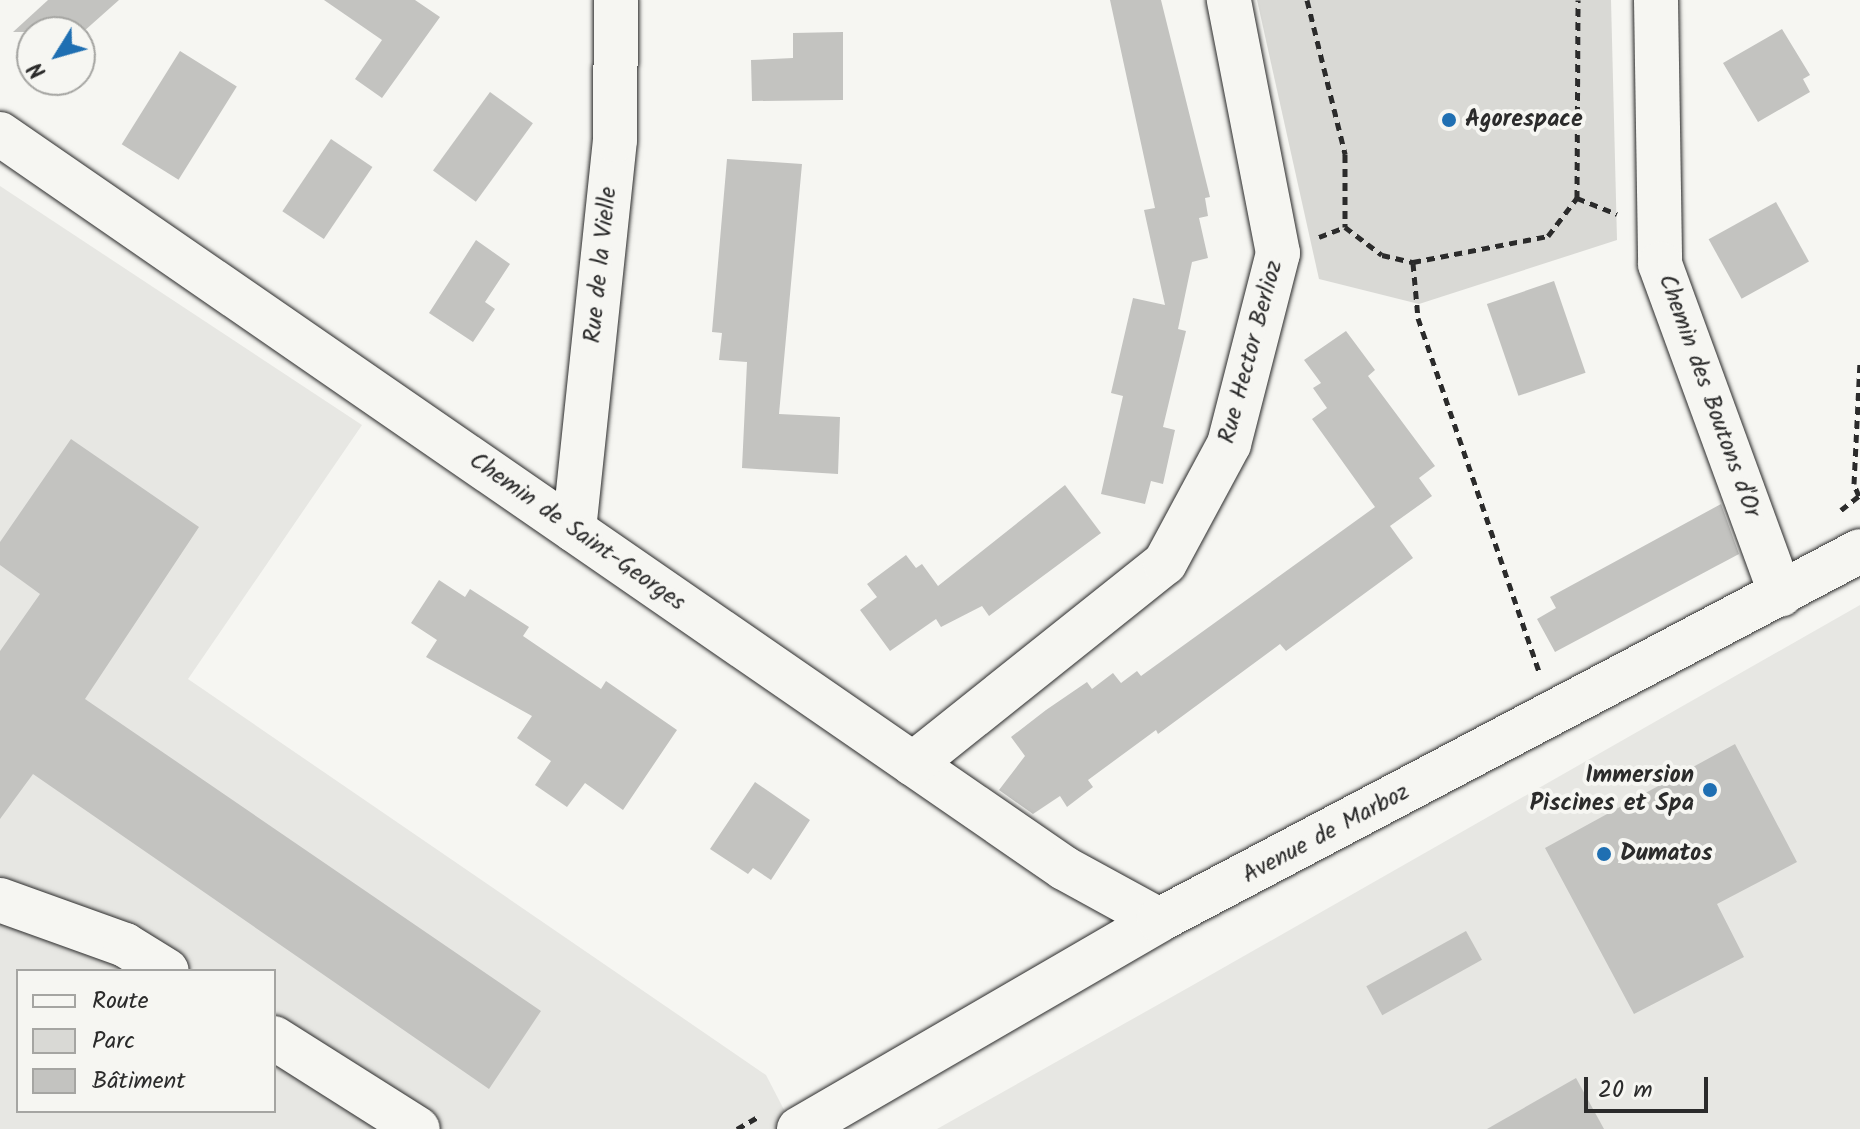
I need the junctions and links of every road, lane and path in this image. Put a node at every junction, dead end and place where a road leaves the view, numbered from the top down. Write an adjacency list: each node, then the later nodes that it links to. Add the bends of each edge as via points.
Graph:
1 (616, 0): 10 (street, Rue de la Vielle, via 615,140)
2 (1229, 0): 14 (street, Rue Hector Berlioz, via 1278,253 1229,444 1165,563)
3 (1307, 0): 7 (path, via 1345,154 1345,227 1382,255)
4 (1578, 0): 7 (path, via 1577,198 1548,236)
5 (1656, 0): 12 (street, Chemin des Boutons d'Or, via 1660,264)
6 (0, 134): 10 (street, Chemin de Saint-Georges)
7 (1413, 262): 13 (path, via 1418,318)
8 (1860, 362): 9 (path, via 1854,484)
9 (1860, 497)
10 (574, 530): 14 (street, Chemin de Saint-Georges)
11 (1860, 551): 12 (street, Avenue de Marboz)
12 (1781, 595): 13 (street, Avenue de Marboz)
13 (1553, 715): 16 (street, Avenue de Marboz)
14 (913, 764): 16 (street, Chemin de Saint-Georges, via 1064,868)
15 (0, 900): 17 (street, via 113,939)
16 (1159, 920): 20 (street, Avenue de Marboz)
17 (164, 969)
18 (276, 1039): 19 (street)
19 (418, 1129)
20 (799, 1129)

